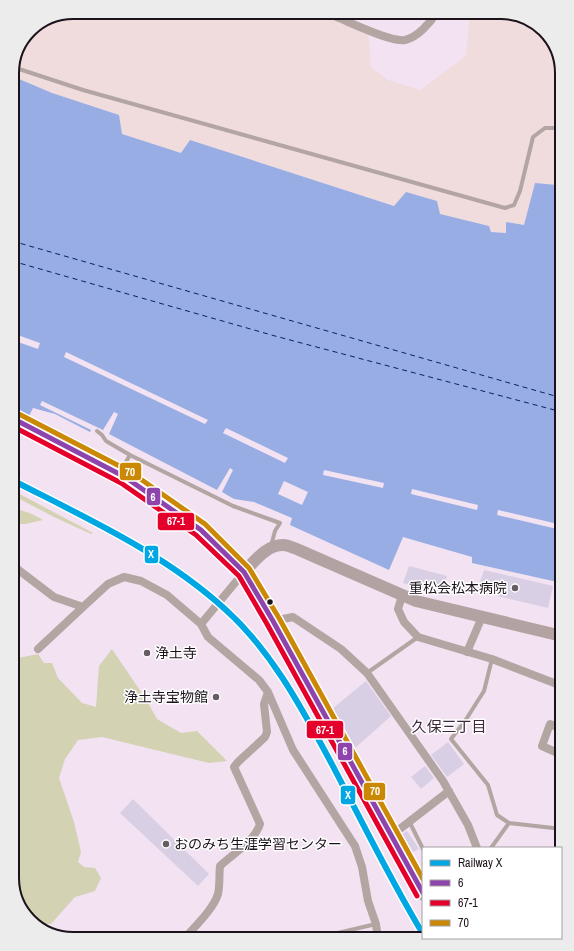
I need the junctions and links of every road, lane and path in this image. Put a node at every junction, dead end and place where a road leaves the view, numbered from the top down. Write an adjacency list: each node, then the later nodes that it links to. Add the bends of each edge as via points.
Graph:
1 (344, 19): 2 (street, via 399,40 414,36)
2 (432, 19)
3 (19, 69): 4 (lane, via 83,90 505,208 514,205 520,191 533,137 545,128)
4 (555, 128)
5 (19, 422): 8 (highway)
6 (97, 431): 7 (lane, via 106,441)
7 (130, 455): 8 (lane); 9 (lane, via 233,506 280,523)
8 (119, 474): 11 (highway, via 161,500 200,530)
9 (271, 548): 11 (street); 12 (street, via 285,545 299,550)
10 (19, 570): 13 (street, via 54,597)
11 (244, 572): 15 (highway); 16 (street)
12 (402, 596): 14 (street); 18 (street, via 398,609 404,622)
13 (83, 607): 16 (street, via 108,584 124,576 141,581 167,595); 19 (street)
14 (482, 617): 17 (street); 20 (street)
15 (273, 621): 22 (street, via 293,617 341,649); 31 (highway)
16 (201, 624): 24 (street, via 208,637 259,680)
17 (555, 634)
18 (418, 637): 20 (street); 22 (lane)
19 (38, 649)
20 (467, 652): 21 (street)
21 (492, 660): 23 (street); 29 (lane, via 484,691 451,739 488,785 497,814)
22 (367, 673): 27 (street)
23 (555, 683)
24 (268, 692): 36 (street, via 293,750 355,846); 37 (street, via 264,704 267,732 234,767 260,824 252,838 220,866 215,900)
25 (555, 726): 26 (street, via 550,724 542,746)
26 (555, 752)
27 (449, 791): 28 (street); 33 (street, via 468,825)
28 (409, 821): 31 (street); 32 (lane)
29 (508, 824): 30 (lane); 34 (lane)
30 (555, 828)
31 (392, 835): 35 (highway)
32 (422, 847)
33 (477, 847)
34 (492, 847)
35 (422, 891)
36 (376, 924): 38 (lane); 39 (street)
37 (190, 932)
38 (342, 932)
39 (377, 932)

